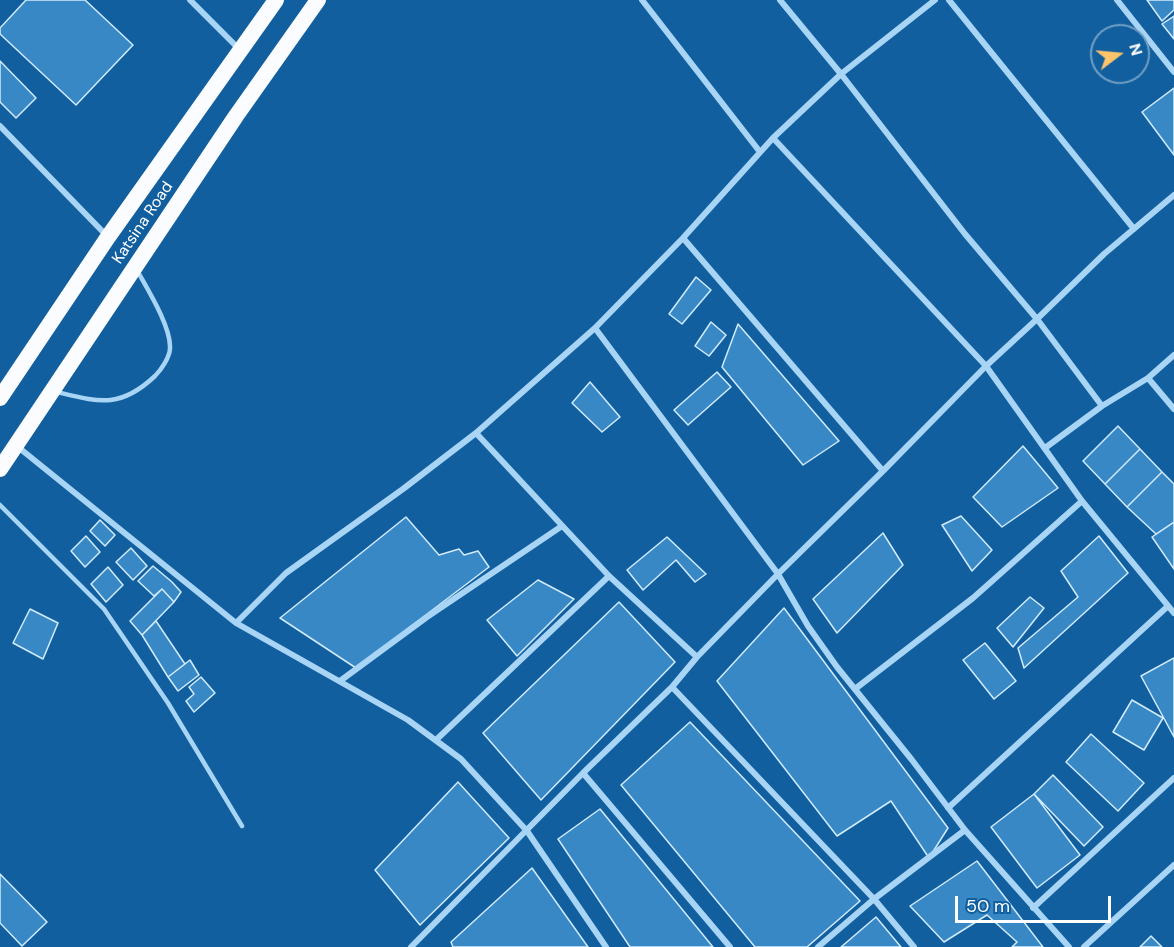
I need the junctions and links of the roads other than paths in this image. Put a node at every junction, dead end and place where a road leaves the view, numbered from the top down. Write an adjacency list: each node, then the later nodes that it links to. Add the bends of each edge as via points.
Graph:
1 (190, 0): 9 (street)
2 (276, 0): 9 (highway, Katsina Road)
3 (318, 0): 19 (highway, Katsina Road)
4 (642, 0): 14 (street)
5 (780, 0): 11 (street)
6 (935, 0): 11 (street)
7 (949, 0): 16 (street)
8 (1118, 0): 10 (street)
9 (241, 50): 17 (highway, Katsina Road)
10 (1174, 72)
11 (842, 74): 13 (street); 20 (street, via 965,234)
12 (0, 126): 17 (street)
13 (773, 138): 14 (street); 23 (street)
14 (760, 152): 18 (street)
15 (1174, 195): 16 (street)
16 (1134, 229): 20 (street)
17 (108, 237): 26 (highway, Katsina Road)
18 (683, 238): 21 (street); 33 (street)
19 (135, 267): 25 (highway, Katsina Road); 25 (lane, via 164,321 170,349 160,371 139,391 121,398 99,401)
20 (1037, 319): 23 (street); 27 (street)
21 (595, 328): 29 (street); 37 (street)
22 (1174, 355): 24 (street)
23 (986, 366): 31 (street); 33 (street)
24 (1148, 378): 27 (street); 28 (street)
25 (51, 391): 30 (highway, Katsina Road)
26 (0, 398)
27 (1102, 406): 31 (street)
28 (1174, 409)
29 (476, 433): 36 (street); 41 (street, via 286,573)
30 (15, 445): 32 (highway, Katsina Road); 41 (street)
31 (1045, 448): 34 (street)
32 (0, 469)
33 (883, 471): 37 (street)
34 (1082, 501): 39 (street); 45 (street, via 973,598)
35 (0, 505): 50 (lane, via 104,609 168,703)
36 (561, 526): 38 (street); 43 (street)
37 (778, 574): 42 (street); 45 (street, via 808,626)
38 (609, 576): 42 (street); 46 (street)
39 (1168, 606): 40 (street); 49 (street)
40 (1174, 613)
41 (236, 623): 43 (street)
42 (697, 657): 44 (street)
43 (340, 681): 46 (street)
44 (672, 687): 47 (street); 54 (street)
45 (855, 688): 49 (street)
46 (436, 740): 52 (street, via 461,759)
47 (583, 772): 52 (street); 58 (street)
48 (1174, 778): 55 (street)
49 (948, 808): 51 (street)
50 (242, 826)
51 (965, 830): 54 (street); 55 (street)
52 (527, 831): 56 (street); 57 (street)
53 (1174, 865): 62 (street)
54 (874, 899): 59 (street); 60 (street)
55 (1034, 908): 61 (street)
56 (415, 946)
57 (606, 947)
58 (730, 947)
59 (818, 947)
60 (914, 947)
61 (1069, 947)
62 (1084, 947)

